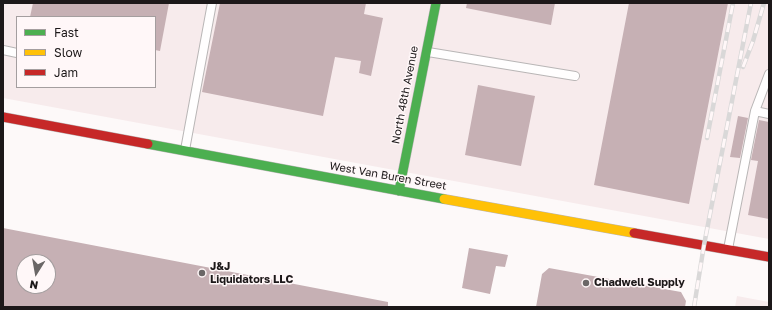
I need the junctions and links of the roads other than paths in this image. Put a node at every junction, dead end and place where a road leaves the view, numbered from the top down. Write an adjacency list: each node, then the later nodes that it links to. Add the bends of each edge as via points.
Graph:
1 (212, 3): 11 (lane)
2 (436, 3): 4 (main road, North 48th Avenue)
3 (3, 50): 5 (lane)
4 (426, 51): 7 (lane); 12 (main road, North 48th Avenue)
5 (16, 53)
6 (769, 74): 8 (lane)
7 (575, 76)
8 (755, 111): 9 (lane); 13 (lane)
9 (769, 114)
10 (3, 117): 11 (main road, West Van Buren Street)
11 (184, 151): 12 (main road, West Van Buren Street)
12 (399, 191): 13 (main road, West Van Buren Street)
13 (728, 250): 14 (main road, West Van Buren Street)
14 (769, 257)

